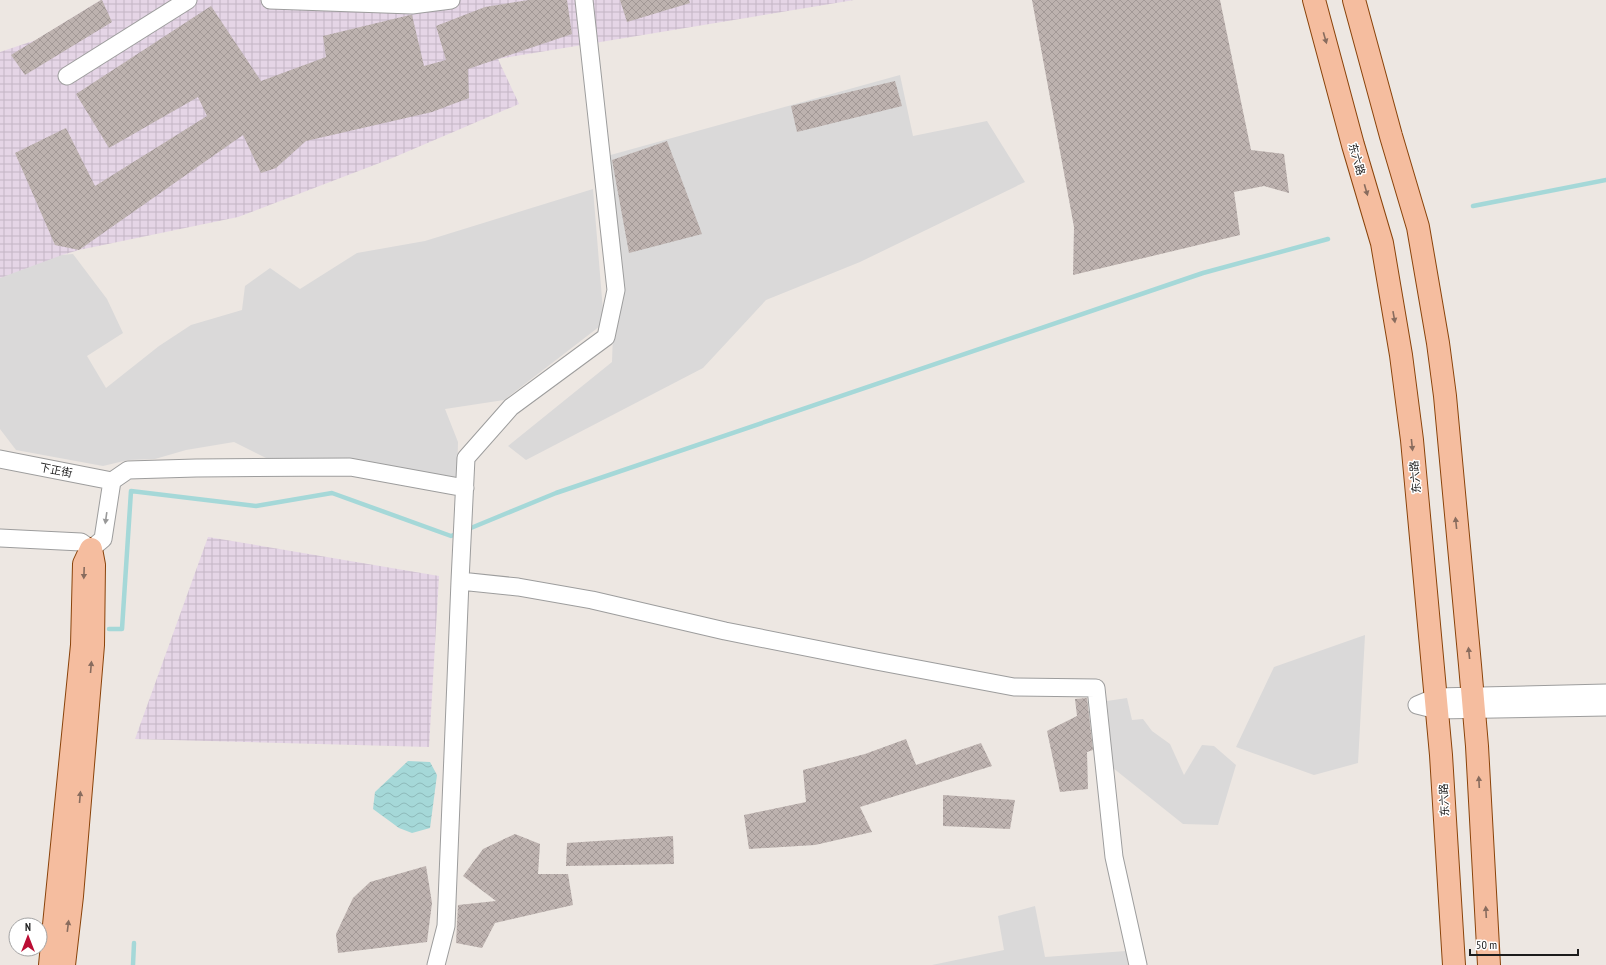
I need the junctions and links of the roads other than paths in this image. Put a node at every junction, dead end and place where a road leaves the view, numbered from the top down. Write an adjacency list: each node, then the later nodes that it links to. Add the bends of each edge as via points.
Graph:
1 (188, 0): 7 (street)
2 (270, 0): 3 (street, via 412,5)
3 (451, 0)
4 (584, 0): 10 (street, via 616,290 606,337 511,407 466,458)
5 (1314, 0): 16 (main road, 东六路, one-way to 16, via 1382,243 1411,432)
6 (1354, 0): 15 (main road, one-way to 6, via 1445,396 1437,336 1418,227)
7 (67, 76)
8 (0, 459): 9 (street, 下正街)
9 (112, 481): 10 (street, via 128,470 350,467); 12 (street, one-way to 12, via 103,539)
10 (465, 488): 13 (street)
11 (0, 538): 12 (street, via 81,542)
12 (91, 549): 18 (main road, one-way to 18, via 84,564 82,645); 19 (main road, one-way to 12, via 93,645 94,564)
13 (460, 581): 20 (street, via 446,926); 21 (street, via 518,586 592,600 732,633 1014,687 1096,688 1114,857)
14 (1606, 693): 15 (street)
15 (1473, 703): 16 (street); 17 (street); 23 (main road, one-way to 15)
16 (1437, 704): 22 (main road, 东六路)
17 (1606, 707)
18 (50, 965)
19 (64, 965)
20 (436, 965)
21 (1138, 965)
22 (1454, 965)
23 (1489, 965)

